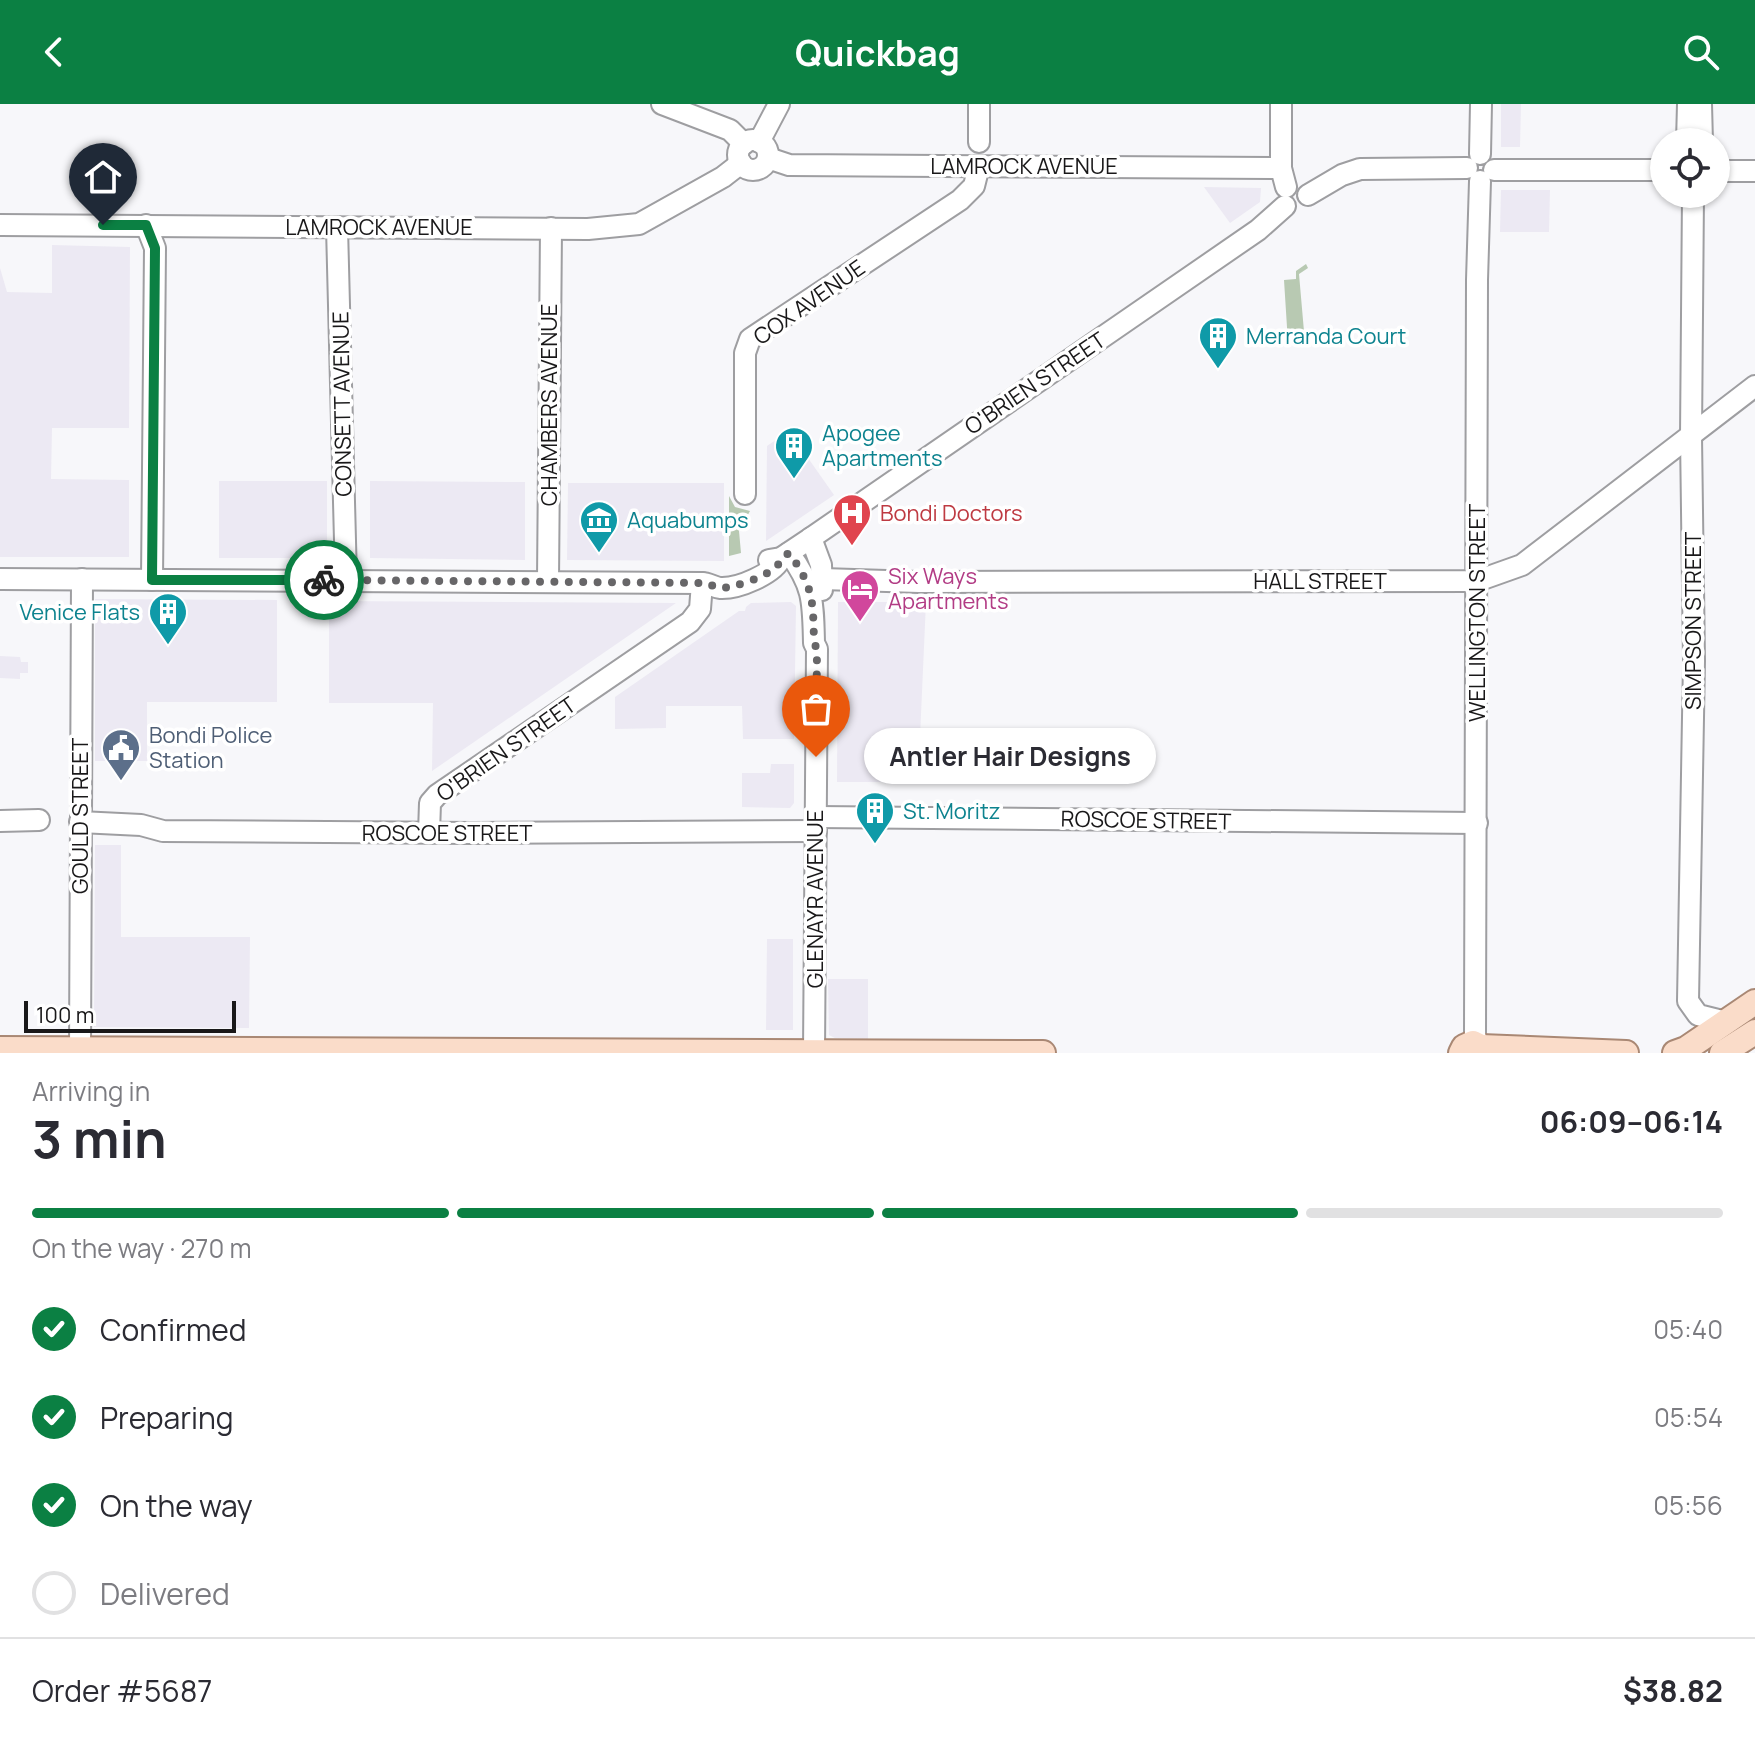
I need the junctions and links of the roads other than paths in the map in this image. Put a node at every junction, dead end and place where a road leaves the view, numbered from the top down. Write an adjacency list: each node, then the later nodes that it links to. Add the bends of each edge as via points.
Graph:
1 (662, 104): 11 (street, via 730,130)
2 (779, 104): 11 (street)
3 (979, 104): 10 (street)
4 (1281, 104): 17 (street)
5 (1481, 104): 13 (street, WELLINGTON STREET)
6 (1688, 104): 8 (street)
7 (1701, 104): 9 (street)
8 (1687, 128)
9 (1702, 128)
10 (979, 142)
11 (753, 152): 12 (street, LAMROCK AVENUE, via 789,165); 22 (street, LAMROCK AVENUE, via 723,177 639,224)
12 (979, 166): 17 (street, LAMROCK AVENUE); 25 (street, COX AVENUE, via 974,186 960,200 750,339 745,353)
13 (1480, 168): 14 (street); 17 (street, via 1360,169 1308,195 1300,210 1291,210); 34 (street, WELLINGTON STREET)
14 (1650, 170)
15 (1730, 171): 16 (street)
16 (1755, 171)
17 (1284, 187): 26 (street, O'BRIEN STREET, via 1258,230)
18 (1693, 208): 24 (street, SIMPSON STREET)
19 (0, 225): 20 (street, LAMROCK AVENUE)
20 (146, 225): 21 (street, LAMROCK AVENUE); 31 (street, via 155,248)
21 (337, 227): 22 (street, LAMROCK AVENUE); 32 (street, CONSETT AVENUE)
22 (551, 228): 33 (street, CHAMBERS AVENUE)
23 (1755, 386): 24 (street, HALL STREET)
24 (1691, 436): 34 (street, HALL STREET, via 1522,565); 44 (street, SIMPSON STREET, via 1694,661 1688,1001 1695,1013)
25 (745, 494)
26 (811, 538): 27 (street, O'BRIEN STREET); 30 (street, GLENAYR AVENUE)
27 (785, 555): 35 (street, O'BRIEN STREET); 36 (street, GLENAYR AVENUE, via 804,574 813,598)
28 (0, 579): 29 (street)
29 (82, 579): 31 (street); 39 (street, GOULD STREET)
30 (822, 579): 34 (street, HALL STREET); 36 (street, GLENAYR AVENUE)
31 (152, 580): 32 (street)
32 (346, 580): 33 (street)
33 (548, 581): 35 (street)
34 (1477, 581): 40 (street, WELLINGTON STREET)
35 (704, 583): 42 (street, O'BRIEN STREET, via 700,609 690,622 437,795 430,803)
36 (817, 649): 41 (street, GLENAYR AVENUE)
37 (39, 820): 38 (street)
38 (0, 821)
39 (80, 822): 42 (street, ROSCOE STREET, via 163,831); 48 (street, GOULD STREET)
40 (1477, 823): 41 (street, ROSCOE STREET); 47 (street, WELLINGTON STREET)
41 (816, 824): 42 (street, ROSCOE STREET); 49 (street, GLENAYR AVENUE)
42 (429, 833)
43 (1755, 1002): 44 (main road)
44 (1726, 1022): 52 (main road)
45 (1755, 1032): 53 (main road)
46 (0, 1049): 48 (main road)
47 (1476, 1049): 51 (main road)
48 (80, 1051): 49 (main road)
49 (814, 1053): 50 (main road)
50 (1043, 1053)
51 (1626, 1053)
52 (1675, 1053)
53 (1722, 1053)

